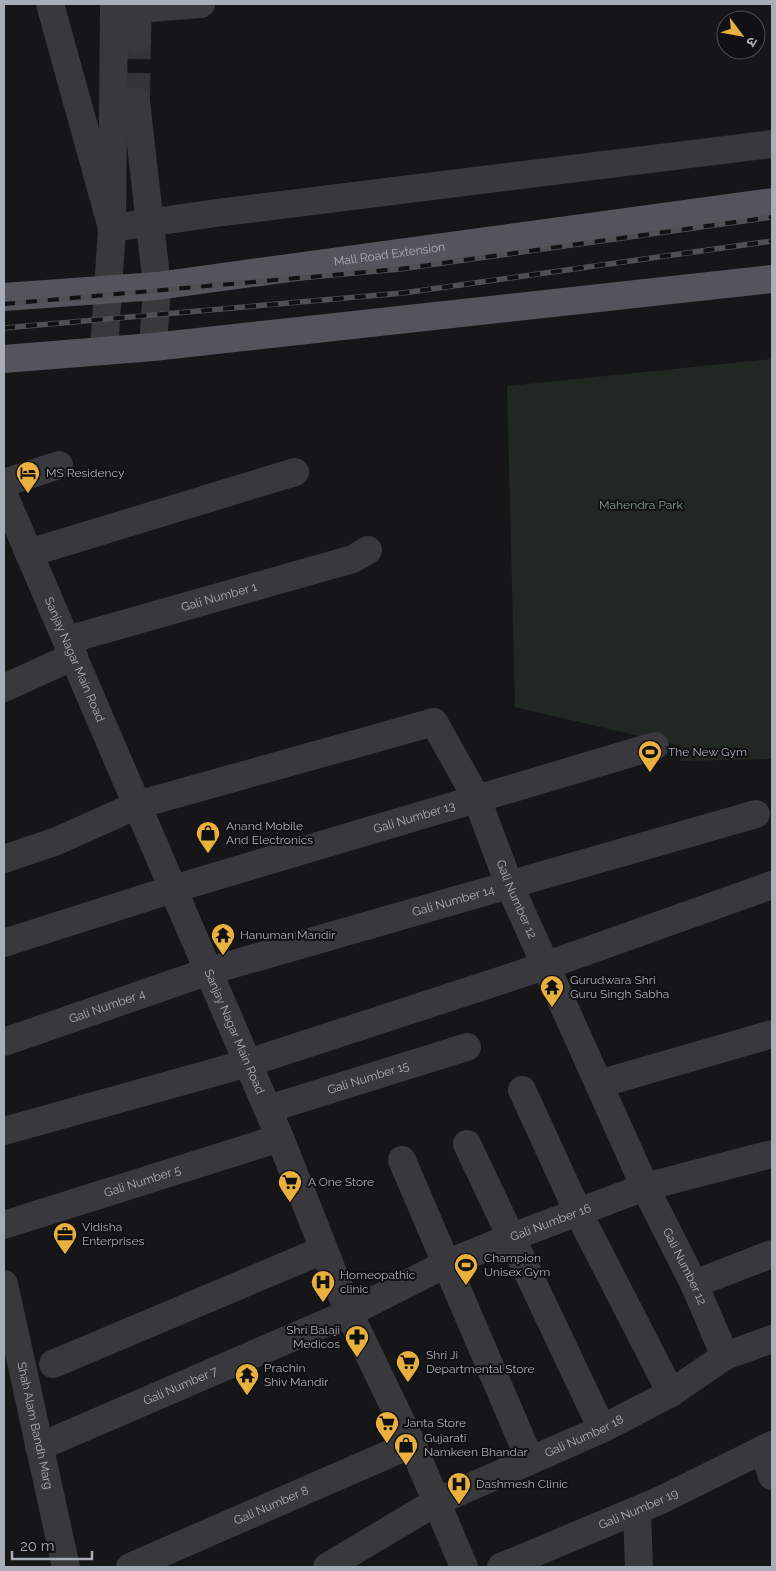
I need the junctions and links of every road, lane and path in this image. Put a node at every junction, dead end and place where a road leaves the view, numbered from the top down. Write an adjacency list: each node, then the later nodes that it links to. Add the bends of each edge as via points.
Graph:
1 (50, 4): 9 (street)
2 (201, 4): 3 (street)
3 (130, 5): 4 (street); 9 (street)
4 (137, 39)
5 (136, 101): 8 (street)
6 (772, 144): 8 (street)
7 (772, 202): 11 (main road, Mall Road Extension)
8 (150, 224): 9 (street); 11 (street)
9 (112, 228): 12 (street)
10 (772, 279): 14 (main road)
11 (156, 286): 12 (main road, Mall Road Extension); 14 (street)
12 (107, 290): 13 (main road, Mall Road Extension); 15 (street)
13 (4, 297)
14 (153, 347): 15 (main road)
15 (104, 351): 16 (main road)
16 (4, 359)
17 (59, 465): 19 (street)
18 (295, 472): 22 (street)
19 (4, 483)
20 (4, 495): 22 (street, Sanjay Nagar Main Road)
21 (368, 550): 23 (street, Gali Number 1, via 353,558)
22 (29, 553): 23 (street, Sanjay Nagar Main Road)
23 (71, 648): 24 (street, Gali Number 1); 27 (street, Sanjay Nagar Main Road)
24 (4, 688)
25 (655, 746): 26 (street, Gali Number 13)
26 (477, 799): 27 (street, Gali Number 12, via 434,722); 30 (street, Gali Number 12); 32 (street, Gali Number 13)
27 (137, 805): 29 (street, via 57,841); 32 (street, Sanjay Nagar Main Road)
28 (756, 814): 30 (street, Gali Number 14)
29 (4, 859)
30 (508, 884): 34 (street, Gali Number 12); 35 (street, Gali Number 14)
31 (772, 885): 34 (street)
32 (173, 889): 33 (street, Gali Number 13); 35 (street, Sanjay Nagar Main Road)
33 (4, 943)
34 (545, 966): 39 (street); 40 (street, Gali Number 12)
35 (209, 971): 37 (street, Gali Number 4); 39 (street, Sanjay Nagar Main Road)
36 (772, 1034): 40 (street)
37 (4, 1042)
38 (468, 1047): 42 (street, Gali Number 15)
39 (248, 1063): 42 (street, Sanjay Nagar Main Road); 43 (street)
40 (599, 1084): 48 (street, Gali Number 12)
41 (522, 1090): 49 (street)
42 (268, 1109): 44 (street, Sanjay Nagar Main Road)
43 (4, 1131)
44 (280, 1138): 50 (street, Gali Number 5); 52 (street, Sanjay Nagar Main Road)
45 (467, 1144): 51 (street)
46 (772, 1154): 48 (street, Gali Number 16)
47 (402, 1160): 54 (street)
48 (645, 1187): 49 (street, Gali Number 16); 56 (street, Gali Number 12)
49 (578, 1212): 51 (street, Gali Number 16); 61 (street)
50 (4, 1225)
51 (512, 1237): 54 (street, Gali Number 16); 62 (street)
52 (323, 1250): 57 (street, Sanjay Nagar Main Road); 60 (street)
53 (772, 1254): 56 (street)
54 (446, 1264): 57 (street, Gali Number 16); 66 (street)
55 (4, 1284): 64 (street, Shah Alam Bandh Marg)
56 (694, 1284): 59 (street, Gali Number 12)
57 (349, 1313): 63 (street, Sanjay Nagar Main Road); 64 (street, Gali Number 7)
58 (772, 1339): 59 (street, Gali Number 18)
59 (725, 1356): 61 (street, Gali Number 18)
60 (52, 1364)
61 (671, 1393): 62 (street, Gali Number 18)
62 (602, 1429): 66 (street, Gali Number 18)
63 (412, 1444): 68 (street, Sanjay Nagar Main Road); 71 (street, Gali Number 8)
64 (39, 1447): 70 (street, Shah Alam Bandh Marg)
65 (768, 1447): 67 (street); 69 (street, Gali Number 19)
66 (530, 1460): 68 (street, Gali Number 18)
67 (772, 1476)
68 (436, 1502): 72 (street, Gali Number 18); 73 (street, Sanjay Nagar Main Road)
69 (637, 1511): 74 (street, Gali Number 19); 75 (street)
70 (66, 1567)
71 (130, 1567)
72 (327, 1567)
73 (464, 1567)
74 (501, 1567)
75 (639, 1567)

